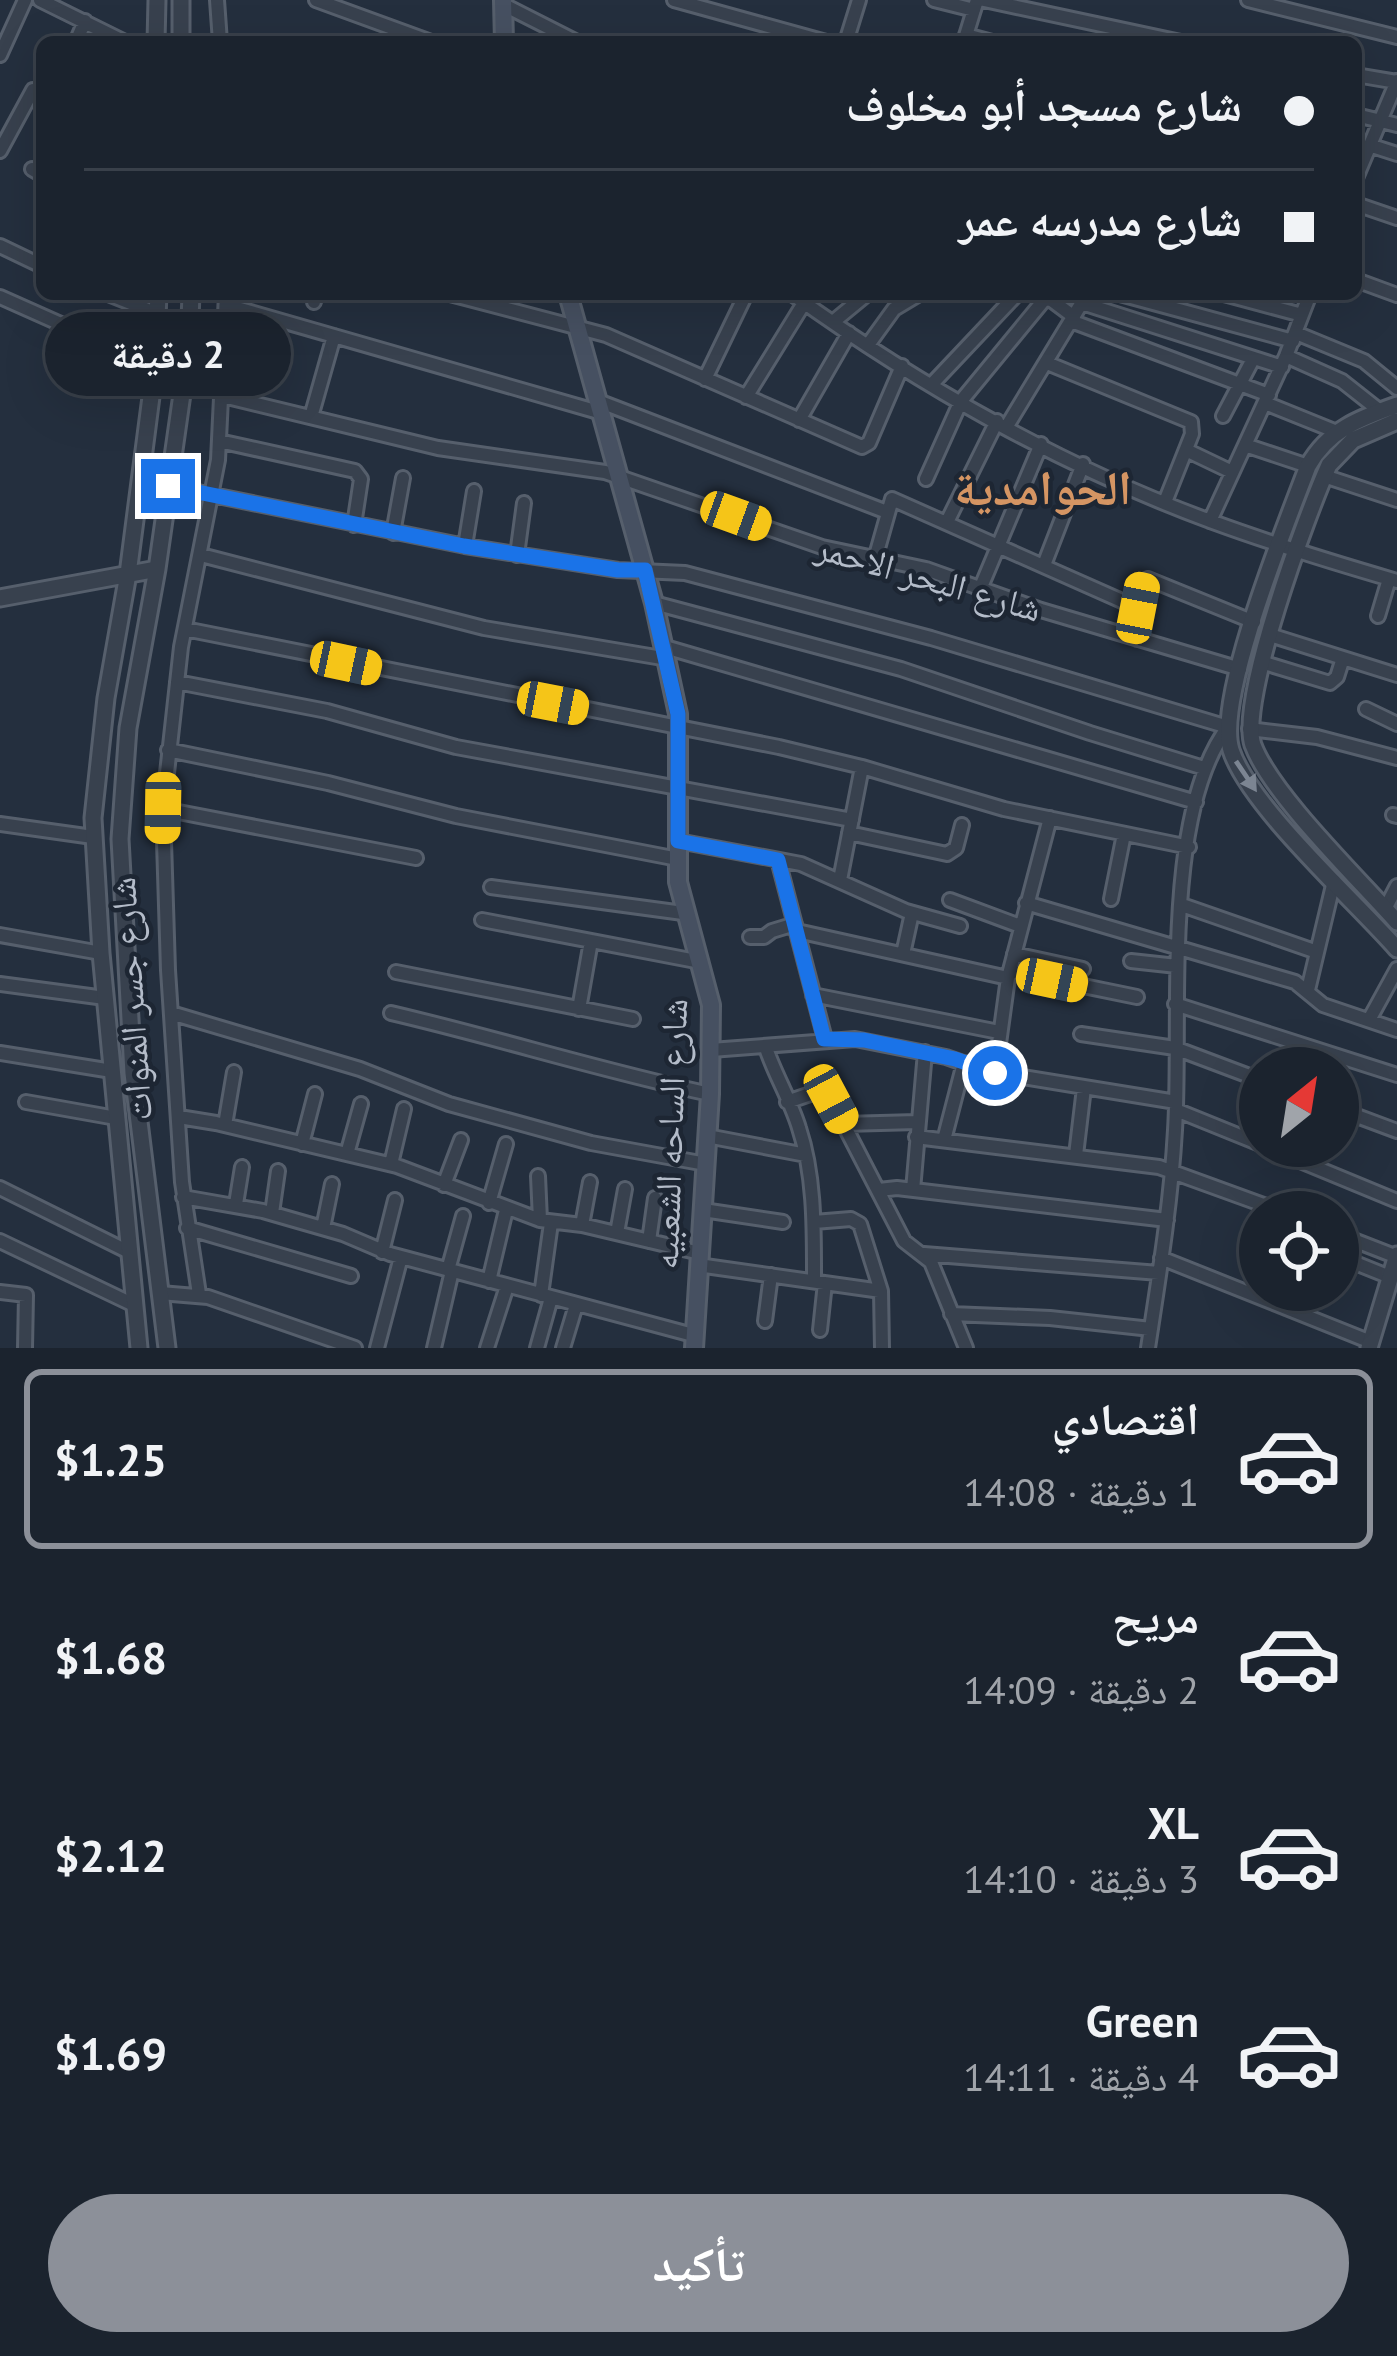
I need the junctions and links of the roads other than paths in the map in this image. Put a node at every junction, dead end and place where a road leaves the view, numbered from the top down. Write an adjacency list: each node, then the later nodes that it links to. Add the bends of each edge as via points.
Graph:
1 (25, 0): 28 (street)
2 (40, 0): 14 (street)
3 (157, 0): 17 (street)
4 (181, 0): 18 (street)
5 (218, 0): 19 (street)
6 (316, 0): 20 (street)
7 (674, 0): 23 (street)
8 (859, 0): 24 (street)
9 (934, 0): 12 (street)
10 (1248, 0): 13 (street)
11 (500, 1): 21 (main road); 22 (street)
12 (978, 3): 25 (street); 26 (street)
13 (1297, 6): 27 (street)
14 (85, 21): 15 (street); 16 (street)
15 (79, 36)
16 (114, 36)
17 (156, 36)
18 (182, 36)
19 (220, 36)
20 (415, 36)
21 (504, 36)
22 (566, 36)
23 (804, 36)
24 (848, 36)
25 (966, 36)
26 (1150, 36)
27 (1397, 37)
28 (1, 52)
29 (1362, 77): 30 (street)
30 (1396, 86): 33 (street)
31 (33, 90): 35 (street)
32 (1362, 116): 33 (street)
33 (1381, 120): 34 (street); 36 (street)
34 (1397, 125)
35 (0, 151)
36 (1364, 151): 37 (street)
37 (1397, 154)
38 (1362, 206): 39 (street)
39 (1397, 218)
40 (0, 246): 41 (street)
41 (36, 263)
42 (1362, 282): 43 (street)
43 (1397, 295)
44 (0, 297): 76 (street)
45 (123, 300): 64 (street)
46 (158, 300): 64 (street, شارع جسر المنوات)
47 (191, 300): 87 (street, شارع جسر المنوات)
48 (226, 300): 70 (street); 82 (street)
49 (474, 300): 68 (street)
50 (570, 300): 68 (main road, شارع الساحه الشعبيه)
51 (743, 300): 78 (street)
52 (796, 300): 83 (street)
53 (802, 300): 67 (street)
54 (860, 300): 67 (street)
55 (909, 300): 72 (street)
56 (1011, 300): 79 (street)
57 (1044, 300): 86 (street)
58 (1053, 300): 66 (street)
59 (1083, 300): 66 (street)
60 (1090, 300): 73 (street)
61 (1144, 300): 71 (street)
62 (1246, 300): 65 (street)
63 (1308, 300): 65 (street)
64 (158, 314): 76 (street, شارع جسر المنوات)
65 (1302, 315): 71 (street)
66 (1072, 319): 75 (street); 80 (street)
67 (833, 322): 69 (street)
68 (577, 326): 78 (street); 89 (main road, شارع الساحه الشعبيه)
69 (849, 333): 72 (street); 92 (street)
70 (334, 336): 89 (street); 91 (street)
71 (1294, 337): 74 (street); 81 (street, via 1364,361)
72 (868, 345): 77 (street)
73 (1253, 359): 74 (street); 80 (street)
74 (1284, 362): 85 (street); 93 (street, via 1342,381)
75 (1047, 363): 94 (street); 99 (street, via 1187,418)
76 (154, 366): 84 (street, شارع جسر المنوات)
77 (902, 366): 79 (street); 92 (street, via 866,446)
78 (706, 379): 83 (street)
79 (932, 384): 86 (street)
80 (1240, 384): 85 (street); 90 (street)
81 (1397, 388)
82 (223, 395): 91 (street, شارع البحر الاحمر); 96 (street)
83 (746, 397): 92 (street)
84 (151, 398): 87 (street); 128 (street, شارع جسر المنوات)
85 (1267, 399): 95 (street); 98 (street)
86 (961, 401): 94 (street); 106 (street)
87 (178, 403): 107 (street, شارع جسر المنوات)
88 (1397, 405): 93 (street)
89 (600, 407): 105 (main road, شارع الساحه الشعبيه); 113 (street)
90 (1223, 416)
91 (311, 417): 105 (street, شارع البحر الاحمر)
92 (799, 420)
93 (1391, 421): 95 (street); 103 (street, via 1344,447)
94 (1002, 424): 97 (street); 115 (street)
95 (1337, 432): 101 (street)
96 (219, 441): 109 (street); 116 (street, via 355,471 361,482)
97 (1041, 444): 100 (street); 118 (street)
98 (1245, 445): 101 (street); 102 (street)
99 (1186, 450): 102 (street); 111 (street)
100 (1083, 464): 111 (street); 125 (street)
101 (1308, 466): 119 (street)
102 (1232, 472): 114 (street)
103 (1324, 476): 110 (street); 121 (street)
104 (403, 478): 117 (street)
105 (620, 478): 124 (street, شارع البحر الاحمر); 127 (main road, شارع الساحه الشعبيه)
106 (926, 479)
107 (168, 486): 109 (street); 126 (street, شارع جسر المنوات)
108 (474, 491): 120 (street)
109 (213, 493): 116 (street); 122 (street)
110 (1397, 500)
111 (1165, 502): 114 (street)
112 (524, 503): 123 (street)
113 (887, 512): 115 (street, via 892,499); 124 (street)
114 (1210, 521): 119 (street)
115 (947, 522): 118 (street)
116 (354, 525): 117 (street)
117 (394, 533): 120 (street)
118 (999, 544): 125 (street); 130 (street)
119 (1280, 545): 121 (street); 135 (street)
120 (464, 546): 123 (street)
121 (1298, 551): 129 (street); 137 (street)
122 (201, 555): 136 (street); 139 (street, via 484,628)
123 (517, 555): 127 (street)
124 (875, 559): 130 (street, شارع البحر الاحمر)
125 (1044, 565): 133 (street)
126 (157, 568): 128 (street); 304 (street, شارع جسر المنوات, via 128,728 119,839 133,1073)
127 (645, 570): 132 (main road, شارع الساحه الشعبيه); 149 (street, via 685,572 932,638)
128 (128, 574): 131 (street); 164 (street, شارع جسر المنوات)
129 (1393, 580): 134 (street)
130 (981, 587): 138 (street, شارع البحر الاحمر)
131 (0, 598)
132 (655, 603): 139 (main road, شارع الساحه الشعبيه); 155 (street, via 902,669)
133 (1138, 608): 135 (street, via 1148,579); 138 (street, via 1144,616)
134 (1378, 616)
135 (1254, 622): 142 (street)
136 (185, 629): 144 (street); 148 (street)
137 (1270, 634): 140 (street); 141 (street)
138 (1137, 639): 142 (street, شارع البحر الاحمر)
139 (667, 653): 148 (main road, شارع الساحه الشعبيه); 157 (street)
140 (1343, 658): 141 (street, via 1330,683); 143 (street)
141 (1261, 662): 150 (street)
142 (1240, 669): 149 (street)
143 (1397, 675)
144 (177, 682): 152 (street); 156 (street, via 456,747)
145 (1366, 710): 147 (street)
146 (1339, 721): 151 (street)
147 (1397, 724)
148 (679, 727): 154 (street); 156 (main road, شارع الساحه الشعبيه)
149 (1228, 727): 155 (street); 170 (street, one-way to 170, via 1244,776)
150 (1250, 729): 151 (street); 177 (street, via 1269,775)
151 (1335, 741): 153 (street)
152 (168, 750): 158 (street); 166 (street, via 456,816)
153 (1397, 758)
154 (862, 766): 159 (street); 162 (street)
155 (1204, 767): 157 (street)
156 (680, 788): 162 (street); 166 (main road, شارع الساحه الشعبيه)
157 (1196, 802): 165 (street)
158 (163, 808): 167 (street); 208 (street)
159 (1050, 818): 163 (street); 175 (street)
160 (0, 824): 164 (street)
161 (962, 825): 162 (street, via 946,854)
162 (850, 826): 169 (street)
163 (1124, 834): 165 (street); 173 (street)
164 (93, 837): 191 (street, شارع جسر المنوات)
165 (1189, 847): 176 (street)
166 (678, 850): 168 (street); 178 (main road, شارع الساحه الشعبيه)
167 (416, 858)
168 (778, 860): 169 (street); 184 (street)
169 (840, 880): 179 (street)
170 (1334, 881): 189 (street); 190 (street)
171 (1397, 886): 177 (street)
172 (490, 887): 178 (street)
173 (1111, 899)
174 (950, 900): 183 (street)
175 (1026, 903): 183 (street); 188 (street)
176 (1182, 905): 188 (street); 190 (street)
177 (1385, 909): 181 (street)
178 (683, 913): 194 (main road, شارع الساحه الشعبيه)
179 (912, 914): 182 (street); 192 (street)
180 (482, 920): 187 (street)
181 (1397, 922)
182 (960, 926)
183 (1020, 926): 193 (street)
184 (796, 928): 186 (street); 192 (street); 203 (street)
185 (0, 935): 191 (street)
186 (750, 937)
187 (591, 941): 194 (street); 207 (street)
188 (1178, 946): 196 (street); 202 (street)
189 (1397, 949)
190 (1317, 952): 202 (street)
191 (100, 953): 204 (street, شارع جسر المنوات)
192 (903, 954): 200 (street)
193 (1013, 954): 197 (street); 200 (street)
194 (701, 962): 218 (main road, شارع الساحه الشعبيه)
195 (1132, 962): 196 (street)
196 (1177, 966): 206 (street)
197 (1083, 969)
198 (1397, 969): 211 (street)
199 (396, 972): 207 (street)
200 (1009, 975): 205 (street); 213 (street)
201 (0, 984): 204 (street)
202 (1308, 990): 211 (street, via 1323,1005)
203 (813, 994): 213 (street); 215 (street)
204 (105, 998): 222 (street, شارع جسر المنوات)
205 (1137, 998)
206 (1175, 1004): 217 (street); 226 (street)
207 (579, 1009): 210 (street)
208 (171, 1013): 237 (street); 252 (street, via 464,1108)
209 (391, 1013): 229 (street)
210 (632, 1019)
211 (1369, 1020): 212 (street)
212 (1397, 1030)
213 (999, 1032): 225 (street)
214 (1082, 1034): 217 (street)
215 (824, 1039): 216 (street); 219 (street)
216 (766, 1048): 218 (street); 231 (street)
217 (1175, 1048): 224 (street); 233 (street)
218 (712, 1050): 229 (main road, شارع الساحه الشعبيه)
219 (925, 1052): 221 (street); 240 (street)
220 (0, 1053): 222 (street)
221 (964, 1063): 225 (street); 245 (street)
222 (112, 1071): 236 (street, شارع جسر المنوات)
223 (234, 1072): 239 (street)
224 (1239, 1072)
225 (995, 1073): 227 (street)
226 (1397, 1075)
227 (1084, 1088): 233 (street); 250 (street)
228 (316, 1094): 246 (street)
229 (710, 1094): 243 (main road, شارع الساحه الشعبيه)
230 (26, 1102): 236 (street)
231 (787, 1102): 238 (street, via 823,1092); 249 (street)
232 (361, 1104): 248 (street)
233 (1176, 1106): 242 (street); 255 (street)
234 (404, 1109): 251 (street)
235 (1359, 1116): 241 (street)
236 (116, 1118): 287 (street, شارع جسر المنوات)
237 (179, 1118): 239 (street); 266 (street)
238 (844, 1124): 240 (street); 263 (street)
239 (225, 1125): 246 (street)
240 (916, 1130): 245 (street); 264 (street)
241 (1397, 1131)
242 (1239, 1135)
243 (707, 1136): 249 (street); 252 (main road, شارع الساحه الشعبيه)
244 (461, 1140): 260 (street)
245 (944, 1140): 250 (street)
246 (302, 1144): 248 (street)
247 (506, 1144): 270 (street)
248 (347, 1154): 251 (street)
249 (806, 1155): 279 (street)
250 (1076, 1155): 255 (street)
251 (391, 1164): 260 (street)
252 (706, 1164): 273 (main road, شارع الساحه الشعبيه)
253 (242, 1167): 271 (street)
254 (1315, 1167): 269 (street)
255 (1172, 1169): 265 (street); 276 (street)
256 (278, 1171): 274 (street)
257 (538, 1176): 277 (street)
258 (590, 1182): 280 (street)
259 (332, 1184): 282 (street)
260 (444, 1185): 270 (street)
261 (0, 1188): 287 (street)
262 (626, 1189): 283 (street)
263 (879, 1190): 264 (street); 289 (street, via 904,1241)
264 (913, 1190): 276 (street)
265 (1239, 1195)
266 (183, 1197): 271 (street); 281 (street)
267 (655, 1198): 285 (street)
268 (395, 1200): 288 (street)
269 (1397, 1201)
270 (488, 1203): 272 (street)
271 (236, 1204): 274 (street)
272 (506, 1210): 277 (street); 299 (street)
273 (703, 1210): 278 (street); 292 (main road, شارع الساحه الشعبيه)
274 (272, 1214): 282 (street)
275 (463, 1216): 295 (street)
276 (1166, 1220): 294 (street)
277 (545, 1222): 280 (street); 306 (street)
278 (783, 1222)
279 (814, 1222): 300 (street); 302 (street, via 858,1221)
280 (582, 1225): 283 (street)
281 (187, 1228): 297 (street); 305 (street)
282 (323, 1228): 288 (street)
283 (617, 1233): 285 (street)
284 (0, 1240): 307 (street)
285 (649, 1241): 292 (street)
286 (1359, 1242): 290 (street)
287 (129, 1252): 307 (street, شارع جسر المنوات)
288 (382, 1252): 291 (street)
289 (923, 1253): 294 (street); 309 (street)
290 (1397, 1256): 298 (street)
291 (401, 1257): 295 (street); 319 (street)
292 (699, 1259): 296 (street); 313 (main road, شارع الساحه الشعبيه)
293 (1359, 1264): 298 (street)
294 (1160, 1265): 311 (street); 314 (street)
295 (450, 1270): 299 (street); 320 (street)
296 (771, 1275): 300 (street); 310 (street)
297 (351, 1276)
298 (1390, 1277): 314 (street)
299 (489, 1281): 301 (street)
300 (819, 1282): 302 (street); 312 (street)
301 (507, 1286): 306 (street); 321 (street)
302 (881, 1291): 324 (street)
303 (0, 1292): 315 (street, via 26,1294)
304 (160, 1293): 305 (street); 317 (street, شارع جسر المنوات)
305 (199, 1294): 318 (street)
306 (546, 1296): 308 (street); 322 (street)
307 (134, 1305): 316 (street, شارع جسر المنوات)
308 (575, 1305): 313 (street); 323 (street)
309 (951, 1314): 311 (street); 325 (street)
310 (765, 1321)
311 (1151, 1329): 326 (street)
312 (820, 1330)
313 (693, 1341)
314 (1370, 1345)
315 (25, 1348)
316 (140, 1348)
317 (167, 1348)
318 (355, 1348)
319 (377, 1348)
320 (434, 1348)
321 (487, 1348)
322 (537, 1348)
323 (563, 1348)
324 (882, 1348)
325 (966, 1348)
326 (1149, 1348)

